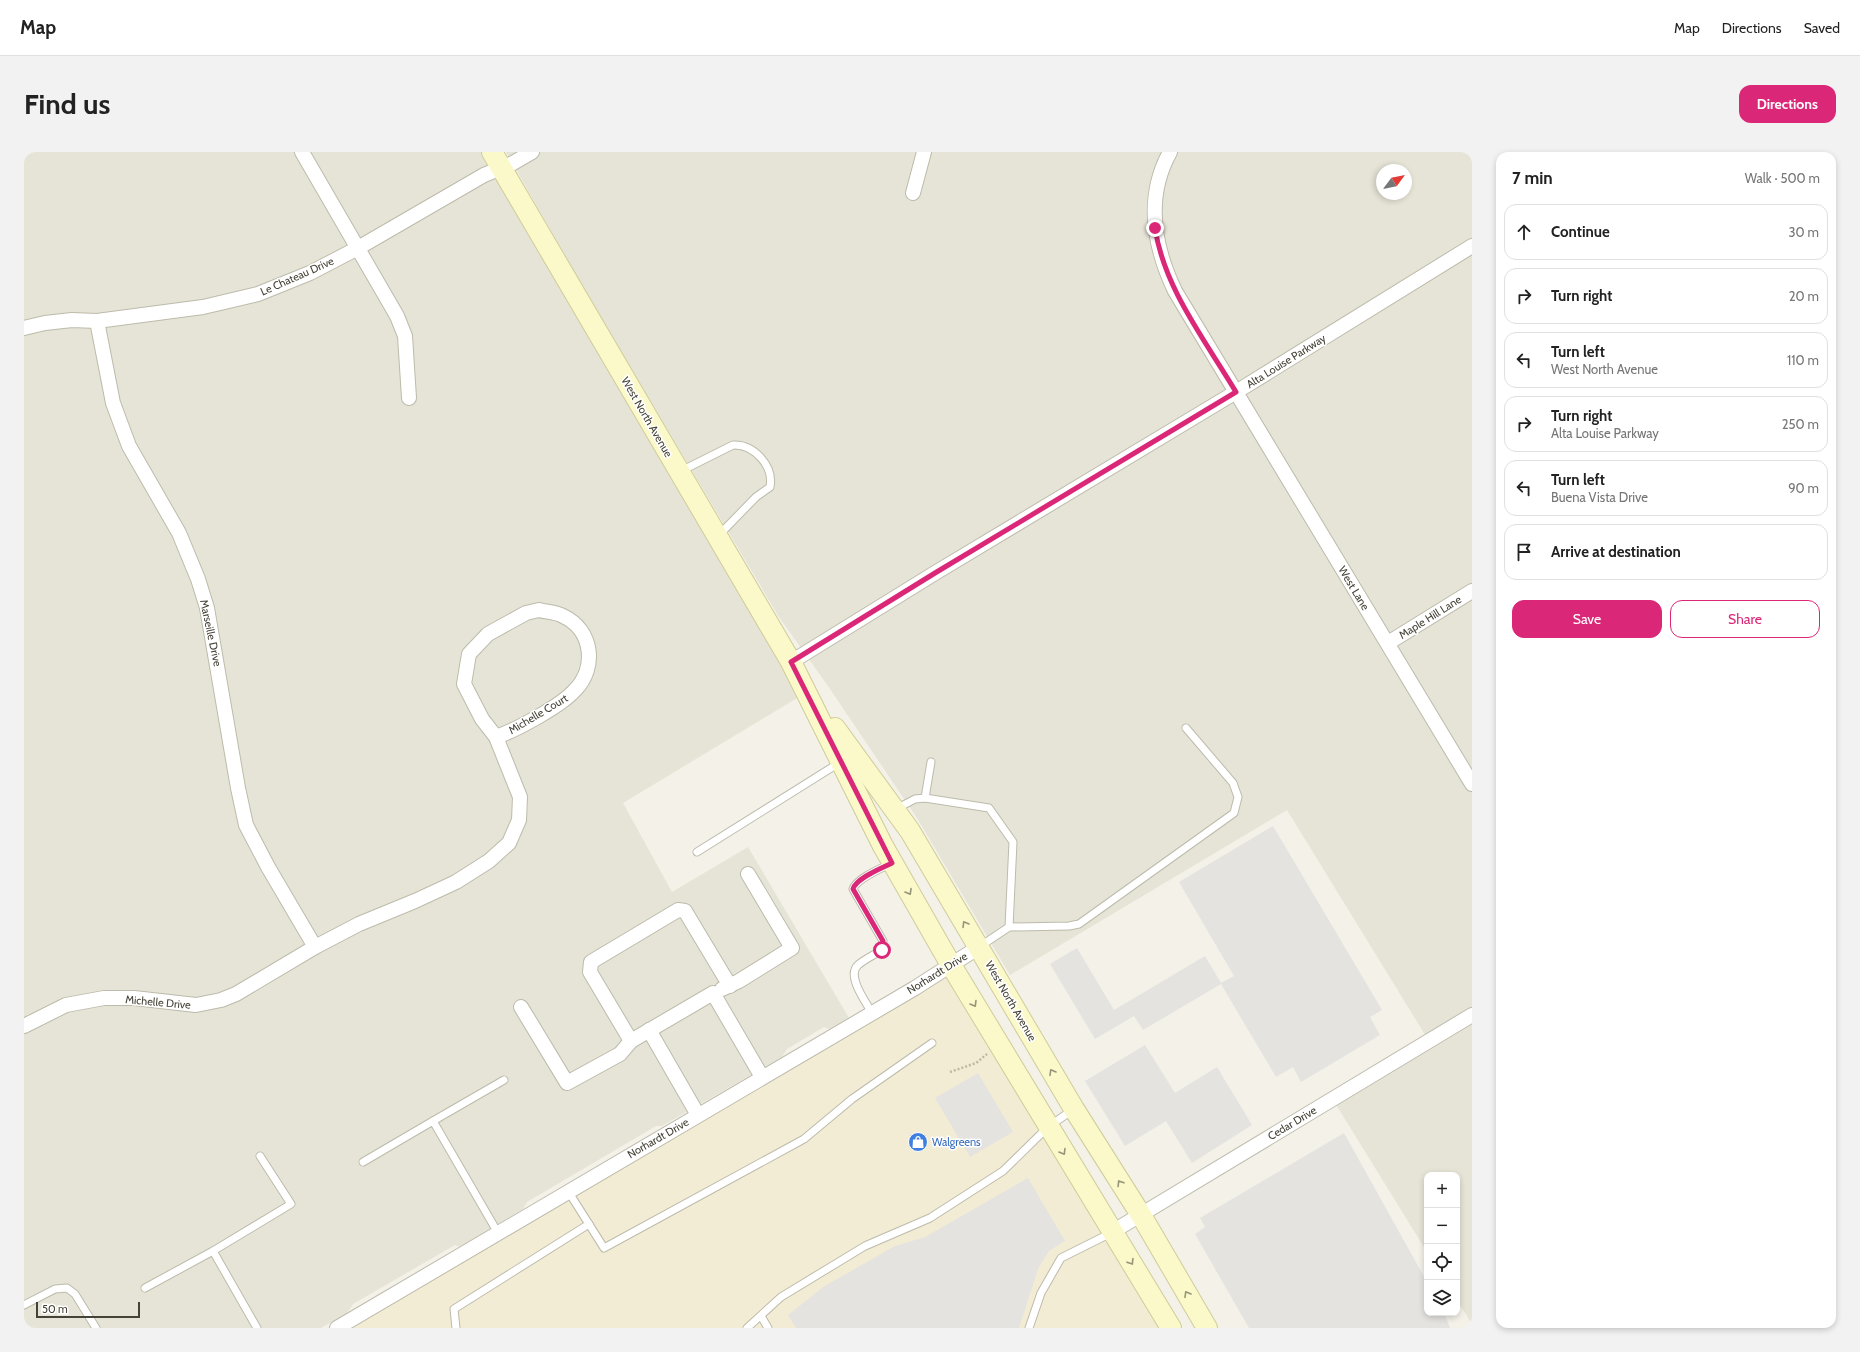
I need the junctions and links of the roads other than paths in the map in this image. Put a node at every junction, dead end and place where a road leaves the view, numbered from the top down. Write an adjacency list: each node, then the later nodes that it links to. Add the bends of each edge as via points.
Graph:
1 (302, 152): 8 (street)
2 (532, 152): 5 (street, Le Chateau Drive)
3 (924, 152): 6 (street)
4 (1170, 152): 11 (street, West Lane, via 1157,188 1154,212 1157,244 1175,291)
5 (496, 160): 8 (street, Le Chateau Drive, via 484,175); 13 (main road, West North Avenue)
6 (913, 193)
7 (1472, 246): 11 (street, Alta Louise Parkway)
8 (358, 248): 9 (street, Le Chateau Drive, via 258,294 203,307); 12 (street, via 397,316 405,336)
9 (97, 321): 10 (street, Le Chateau Drive, via 72,320); 29 (street, Marseille Drive, via 113,403 129,446 179,533 207,608 246,825 260,854)
10 (24, 328)
11 (1236, 392): 16 (street, West Lane); 17 (street, Alta Louise Parkway)
12 (409, 398)
13 (679, 472): 14 (main road, West North Avenue); 14 (lane, via 733,445 741,444 755,451 767,467 770,487 740,512)
14 (717, 537): 17 (main road, West North Avenue)
15 (1472, 591): 16 (street, Maple Hill Lane)
16 (1388, 643): 22 (street, West Lane)
17 (791, 662): 20 (main road, West North Avenue)
18 (1186, 728): 28 (lane, via 1233,783 1238,797 1234,813 1078,924)
19 (496, 737): 19 (street, Michelle Court, via 514,731 555,706 575,691 585,678 590,657 587,640 576,625 563,615 539,610 526,613 488,634 469,654 464,684 482,719); 29 (street, Michelle Court, via 520,797 519,820 509,843 489,861 456,882 359,924)
20 (848, 758): 24 (main road, West North Avenue); 25 (lane); 26 (main road, West North Avenue)
21 (931, 762): 23 (lane)
22 (1472, 784)
23 (925, 798): 24 (lane, via 915,799); 28 (lane, via 989,808 1013,842)
24 (895, 810): 30 (main road, West North Avenue, one-way to 24)
25 (697, 852)
26 (892, 863): 31 (main road, West North Avenue, one-way to 31); 35 (lane, via 860,880 854,884 853,889 883,941 882,950 857,966 854,971 853,978)
27 (748, 874): 32 (street, via 792,948)
28 (1009, 927): 30 (lane)
29 (315, 947): 37 (street, Michelle Drive, via 236,994 221,1000 196,1005 134,998 104,998 66,1005)
30 (979, 948): 31 (street, Norhardt Drive); 43 (main road, West North Avenue, one-way to 30)
31 (951, 965): 35 (street, Norhardt Drive); 46 (main road, West North Avenue, one-way to 46)
32 (730, 986): 33 (street); 39 (street, via 685,911 678,910 591,962 590,972)
33 (713, 993): 38 (street); 41 (street)
34 (521, 1007): 39 (street, via 567,1083 620,1054)
35 (872, 1013): 41 (street, Norhardt Drive)
36 (1472, 1015): 50 (street, Cedar Drive)
37 (24, 1026)
38 (649, 1030): 39 (street); 44 (street)
39 (631, 1041)
40 (932, 1043): 51 (lane, via 852,1099 804,1139 604,1248)
41 (762, 1077): 44 (street, Norhardt Drive)
42 (504, 1080): 45 (lane)
43 (1074, 1109): 46 (lane); 50 (main road, West North Avenue, one-way to 43)
44 (698, 1115): 49 (street, Norhardt Drive)
45 (433, 1121): 48 (lane); 53 (lane)
46 (1048, 1127): 52 (main road, West North Avenue, one-way to 52); 58 (lane, via 990,1179 930,1218 865,1246 781,1297)
47 (260, 1156): 54 (lane, via 291,1204)
48 (363, 1162)
49 (568, 1191): 51 (lane); 53 (street, Norhardt Drive)
50 (1141, 1215): 52 (street, Cedar Drive); 68 (main road, West North Avenue, one-way to 50)
51 (589, 1224): 62 (lane, via 454,1310)
52 (1112, 1232): 57 (main road, West North Avenue, one-way to 57); 65 (lane, via 1060,1258 1041,1293)
53 (498, 1233): 61 (street, Norhardt Drive)
54 (212, 1251): 55 (lane); 60 (lane)
55 (145, 1288)
56 (24, 1305): 59 (lane, via 55,1290 67,1288 75,1294)
57 (1158, 1305): 66 (main road, West North Avenue); 67 (main road)
58 (761, 1316): 63 (lane); 64 (lane)
59 (96, 1328)
60 (257, 1328)
61 (337, 1328)
62 (456, 1328)
63 (747, 1328)
64 (768, 1328)
65 (1029, 1328)
66 (1171, 1328)
67 (1177, 1328)
68 (1207, 1328)

